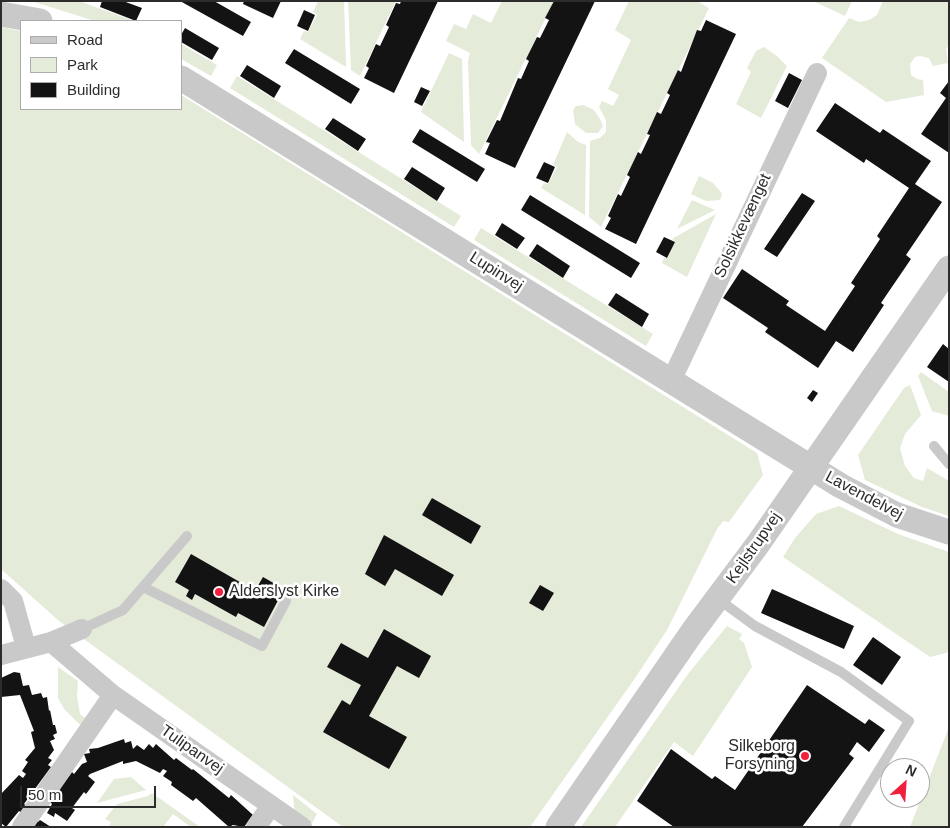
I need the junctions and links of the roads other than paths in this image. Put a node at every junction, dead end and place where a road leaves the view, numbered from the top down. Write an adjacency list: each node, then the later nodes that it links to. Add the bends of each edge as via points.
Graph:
1 (1, 14): 2 (street)
2 (34, 20)
3 (817, 73): 6 (street, Solsikkevænget)
4 (182, 79): 6 (street, Lupinvej)
5 (949, 268): 9 (street, Kejlstrupvej)
6 (670, 381): 9 (street, Lupinvej)
7 (934, 446): 8 (lane)
8 (949, 464)
9 (810, 466): 10 (street, Lavendelvej, via 897,515); 14 (street, Kejlstrupvej)
10 (949, 532)
11 (187, 536): 12 (lane)
12 (143, 588): 15 (lane, via 262,646); 16 (lane, via 123,610)
13 (1, 589): 18 (street, via 13,601)
14 (718, 599): 25 (street, Kejlstrupvej); 26 (lane, via 755,626 841,672 909,721)
15 (286, 602)
16 (82, 629): 17 (street)
17 (51, 642): 18 (street); 20 (street, Tulipanvej)
18 (26, 648): 19 (street)
19 (1, 655)
20 (113, 695): 21 (street, Tulipanvej); 22 (street)
21 (271, 806): 23 (street); 24 (street, Tulipanvej)
22 (22, 827)
23 (256, 827)
24 (302, 827)
25 (558, 827)
26 (844, 827)

